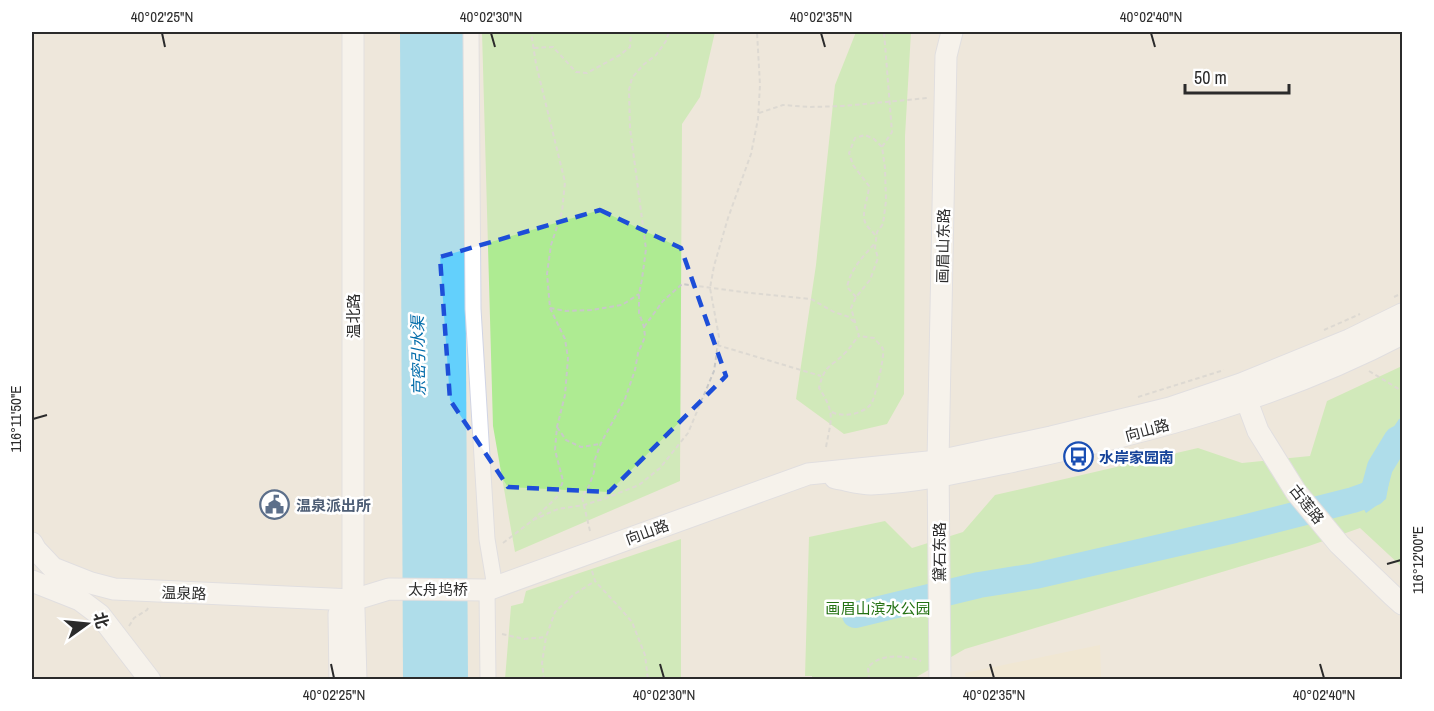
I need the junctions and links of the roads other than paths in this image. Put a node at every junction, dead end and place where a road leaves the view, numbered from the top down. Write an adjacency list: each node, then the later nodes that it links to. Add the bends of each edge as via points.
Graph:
1 (353, 32): 11 (main road, 温北路)
2 (471, 32): 10 (street, via 473,309)
3 (952, 32): 7 (main road, 画眉山东路, via 946,56)
4 (1395, 307): 6 (main road, 向山路, via 1349,340)
5 (1402, 334): 6 (main road, 向山路, via 1363,355)
6 (1238, 385): 7 (main road, 向山路, via 1170,408); 12 (main road, 古莲路, via 1258,431 1296,492 1339,544)
7 (938, 469): 10 (main road, 向山路, via 808,474); 17 (main road, 黛石东路)
8 (32, 543): 11 (main road, 温泉路, via 53,568 114,589)
9 (32, 581): 13 (main road, via 81,600 100,615)
10 (491, 588): 11 (main road, 太舟坞桥, via 389,589); 16 (street)
11 (352, 600): 14 (main road, via 339,614); 15 (main road, 温北路)
12 (1402, 604)
13 (150, 680)
14 (340, 680)
15 (356, 680)
16 (488, 680)
17 (940, 680)

